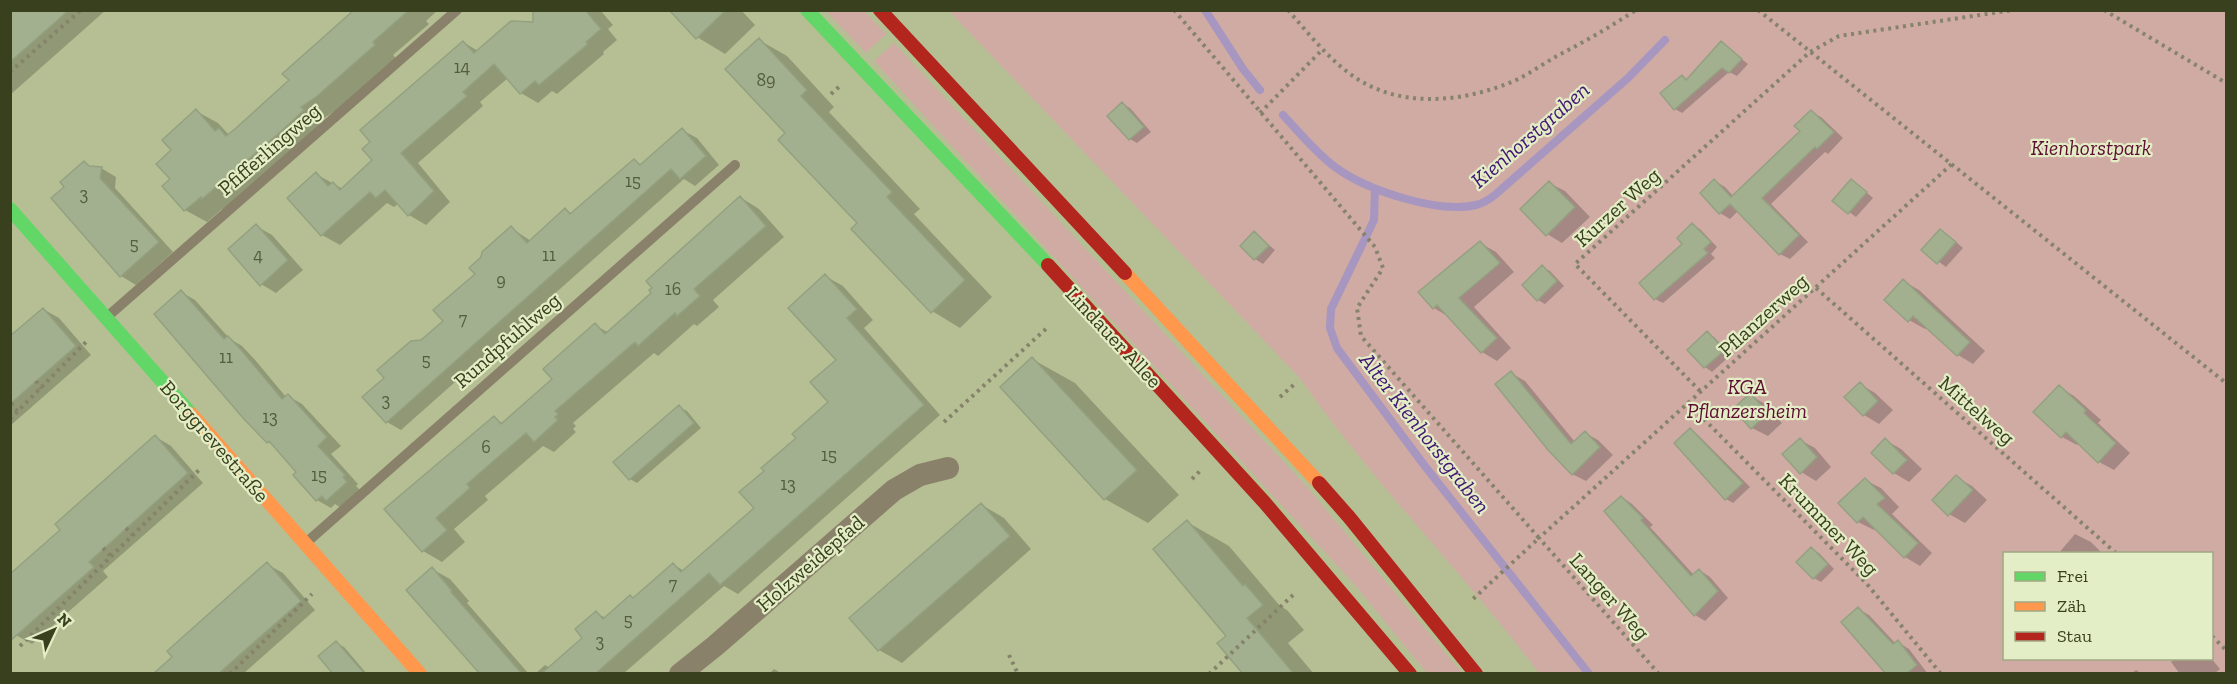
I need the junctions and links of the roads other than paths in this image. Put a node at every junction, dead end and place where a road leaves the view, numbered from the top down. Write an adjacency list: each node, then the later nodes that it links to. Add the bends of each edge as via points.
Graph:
1 (457, 10): 6 (lane, Pfifferlingweg)
2 (807, 10): 11 (main road, Lindauer Allee, via 1221,452)
3 (880, 10): 12 (main road, via 1281,440)
4 (735, 165): 8 (lane, Rundpfuhlweg)
5 (10, 209): 6 (main road, Borggrevestraße)
6 (106, 317): 8 (main road, Borggrevestraße)
7 (948, 468): 10 (street, Holzweidepfad, via 920,475 887,496)
8 (306, 544): 9 (main road, Borggrevestraße)
9 (420, 674)
10 (680, 674)
11 (1410, 674)
12 (1476, 674)

